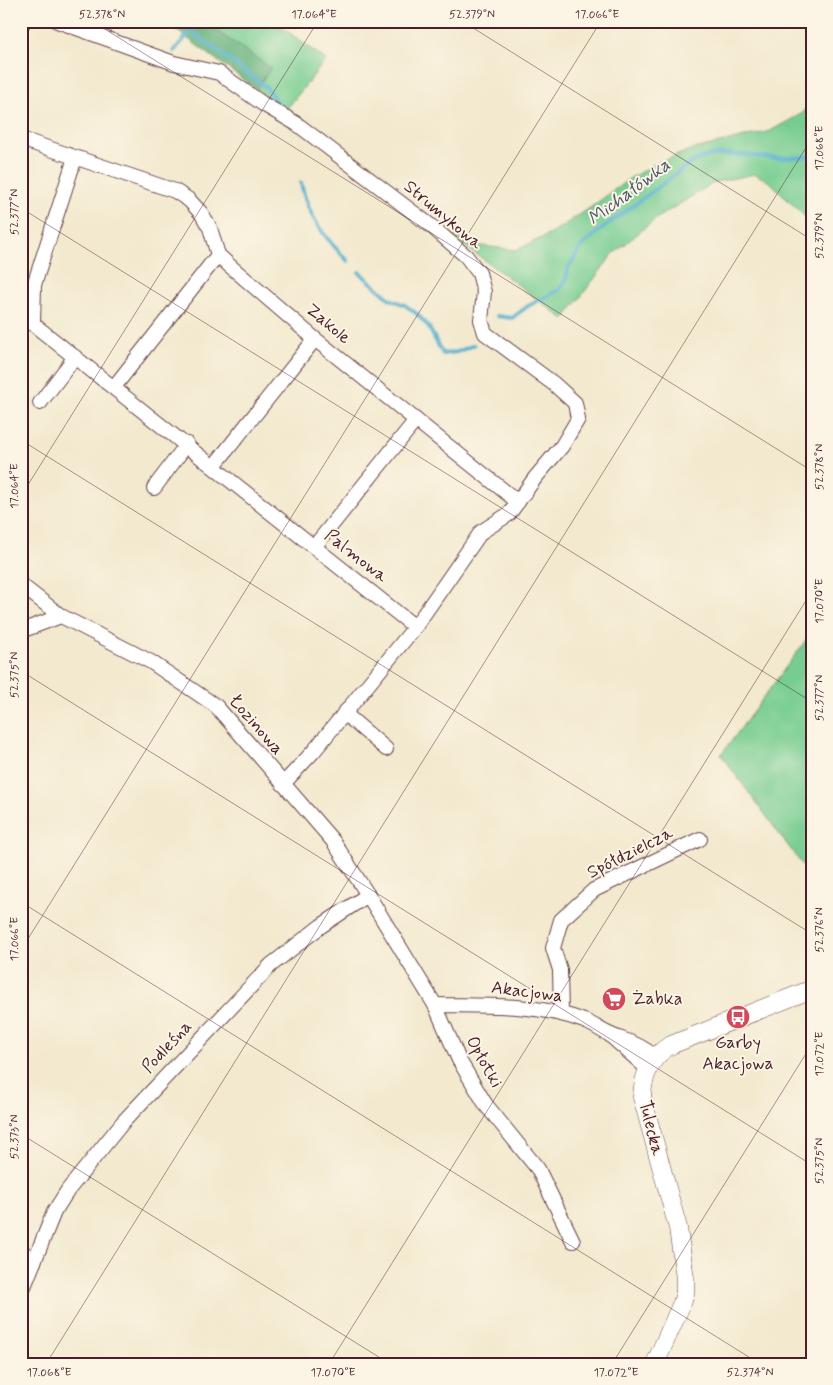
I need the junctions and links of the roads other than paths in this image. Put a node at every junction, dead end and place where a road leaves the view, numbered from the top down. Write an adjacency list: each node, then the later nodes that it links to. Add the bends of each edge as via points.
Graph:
1 (57, 21): 14 (street, Strumykowa, via 174,63 219,73 297,124 466,256 479,273 484,292 481,320 486,333 575,403 578,419 562,446)
2 (21, 138): 3 (street)
3 (75, 158): 4 (street, via 175,191 189,200 202,213 210,228); 5 (street, via 34,285)
4 (218, 255): 6 (street, Zakole); 8 (street)
5 (27, 322): 7 (street, Palmowa)
6 (315, 339): 10 (street, Zakole); 12 (street)
7 (75, 357): 8 (street, Palmowa); 9 (street)
8 (114, 387): 11 (street, Palmowa)
9 (40, 403)
10 (416, 420): 14 (street, Zakole); 15 (street)
11 (187, 444): 12 (street, Palmowa); 13 (street)
12 (214, 466): 15 (street, Palmowa)
13 (154, 488)
14 (518, 502): 18 (street, Strumykowa, via 509,514 482,532)
15 (314, 547): 18 (street, Palmowa)
16 (21, 585): 17 (street, Łozinowa)
17 (61, 616): 19 (street); 22 (street, Łozinowa, via 151,662 216,706)
18 (415, 627): 20 (street)
19 (21, 630)
20 (344, 713): 21 (street); 22 (street)
21 (386, 748)
22 (283, 784): 24 (street, Łozinowa, via 333,841)
23 (700, 838): 27 (street, Spółdzielcza, via 594,890 561,920 553,948 560,970)
24 (368, 895): 26 (street, Opłotki); 31 (street, Podleśna, via 271,965 123,1122 54,1212)
25 (811, 989): 28 (street, via 671,1045)
26 (435, 1005): 27 (street, Akacjowa, via 519,1007); 29 (street, Opłotki, via 459,1060 486,1104 538,1169)
27 (561, 1014): 28 (street, Akacjowa, via 585,1021 646,1049)
28 (652, 1063): 33 (street, Tulecka, via 642,1087 642,1097 678,1228 685,1293)
29 (573, 1241)
30 (21, 1250): 31 (street)
31 (34, 1262): 32 (street, Podleśna)
32 (21, 1294)
33 (655, 1364)

